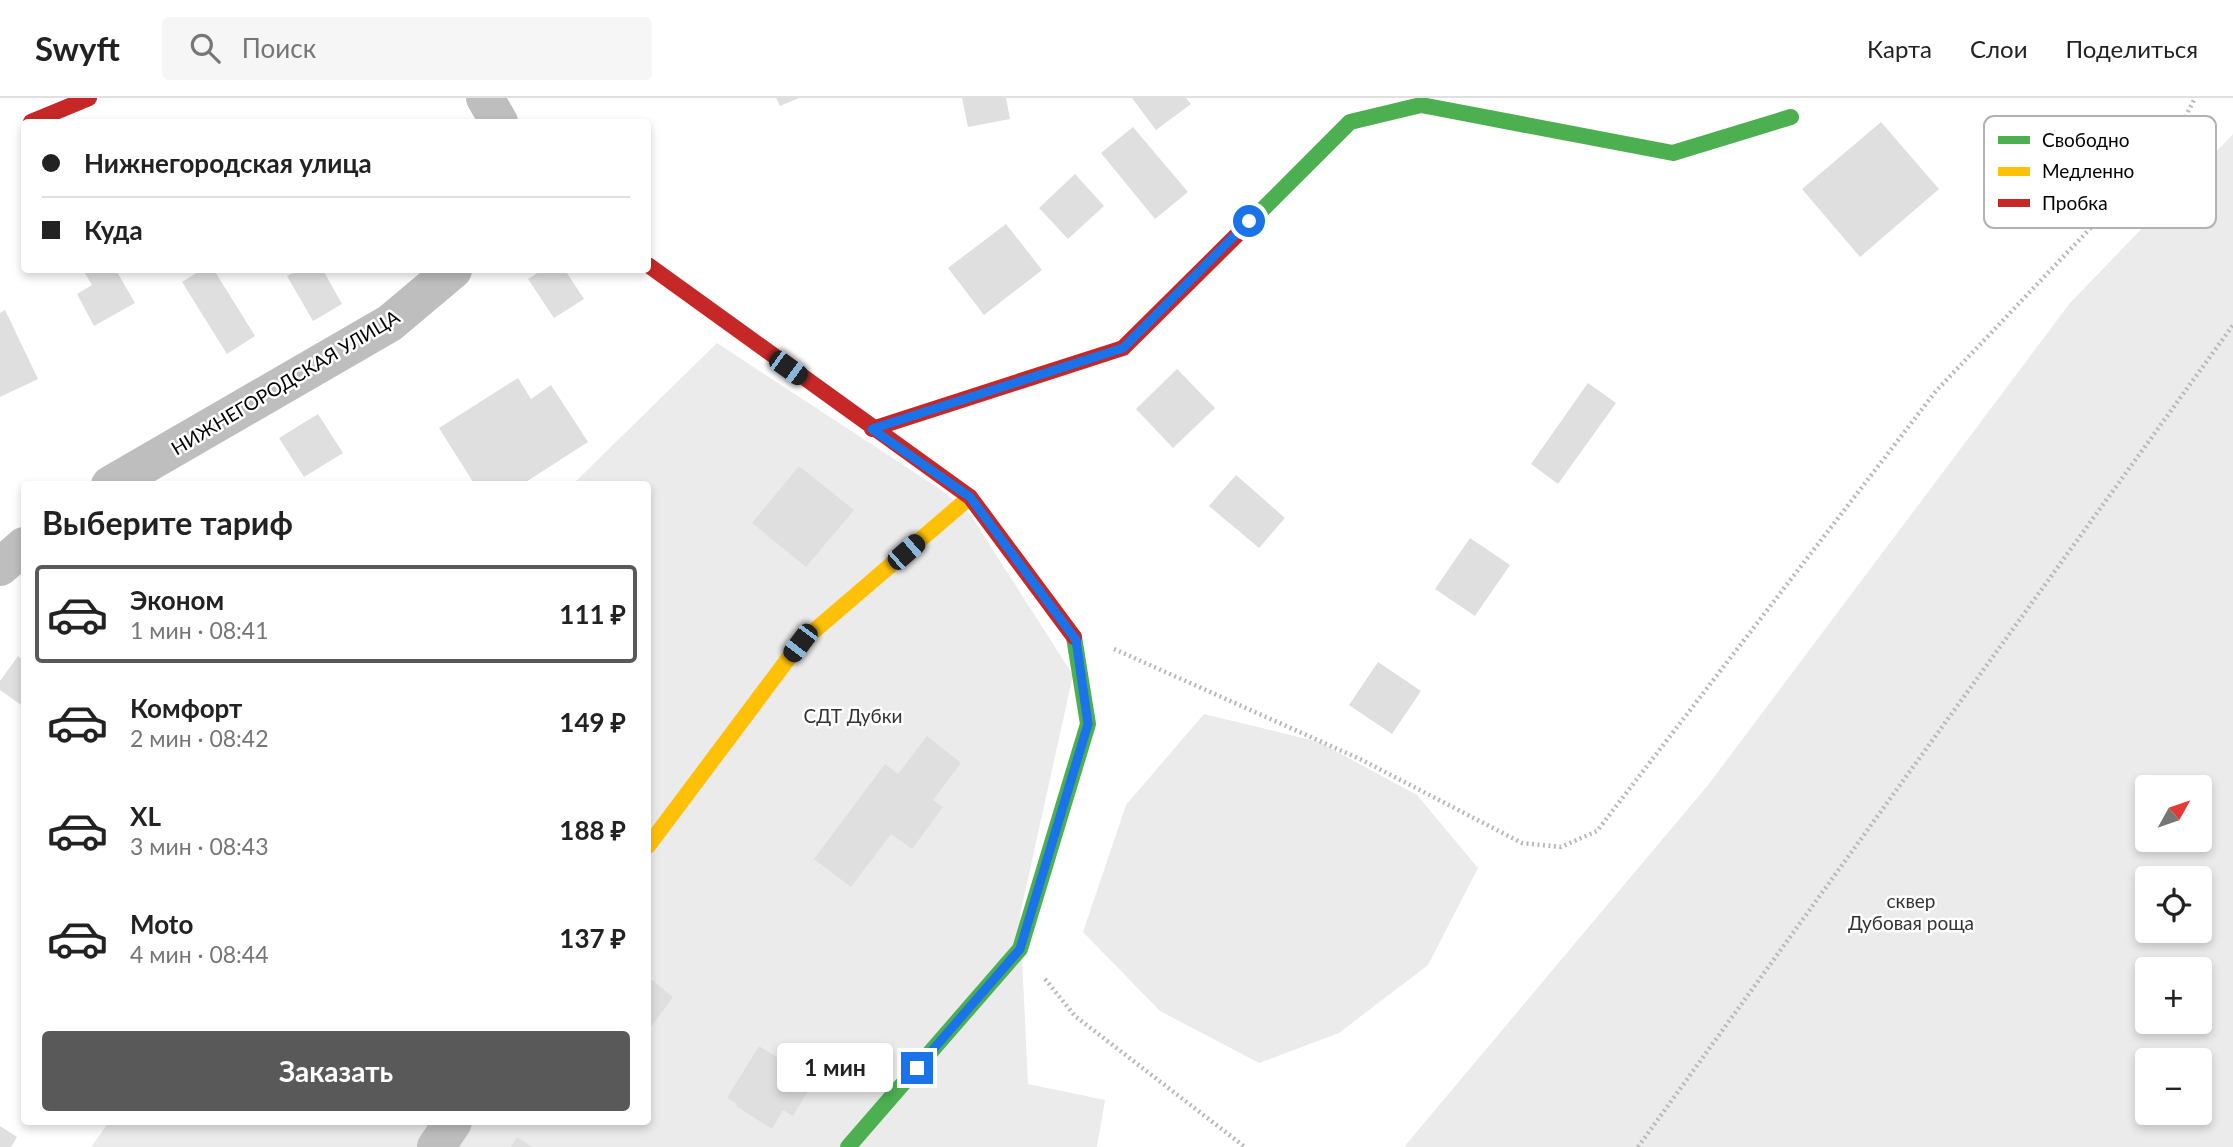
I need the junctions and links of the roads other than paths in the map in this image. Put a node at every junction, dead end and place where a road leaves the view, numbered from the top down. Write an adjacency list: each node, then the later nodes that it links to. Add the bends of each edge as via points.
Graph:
1 (89, 98): 4 (street)
2 (485, 98): 5 (street)
3 (1791, 117): 8 (street, via 1673,153 1421,105 1350,122 1123,348)
4 (38, 119)
5 (497, 119)
6 (651, 267): 8 (street)
7 (449, 273): 9 (street, НИЖНЕГОРОДСКАЯ УЛИЦА, via 390,323)
8 (872, 429): 10 (street)
9 (117, 481)
10 (970, 497): 13 (street, via 800,643); 16 (street, via 1076,640 1088,724 1020,949)
11 (21, 549): 12 (street)
12 (0, 567)
13 (651, 842)
14 (451, 1125): 15 (street)
15 (436, 1147)
16 (848, 1147)

